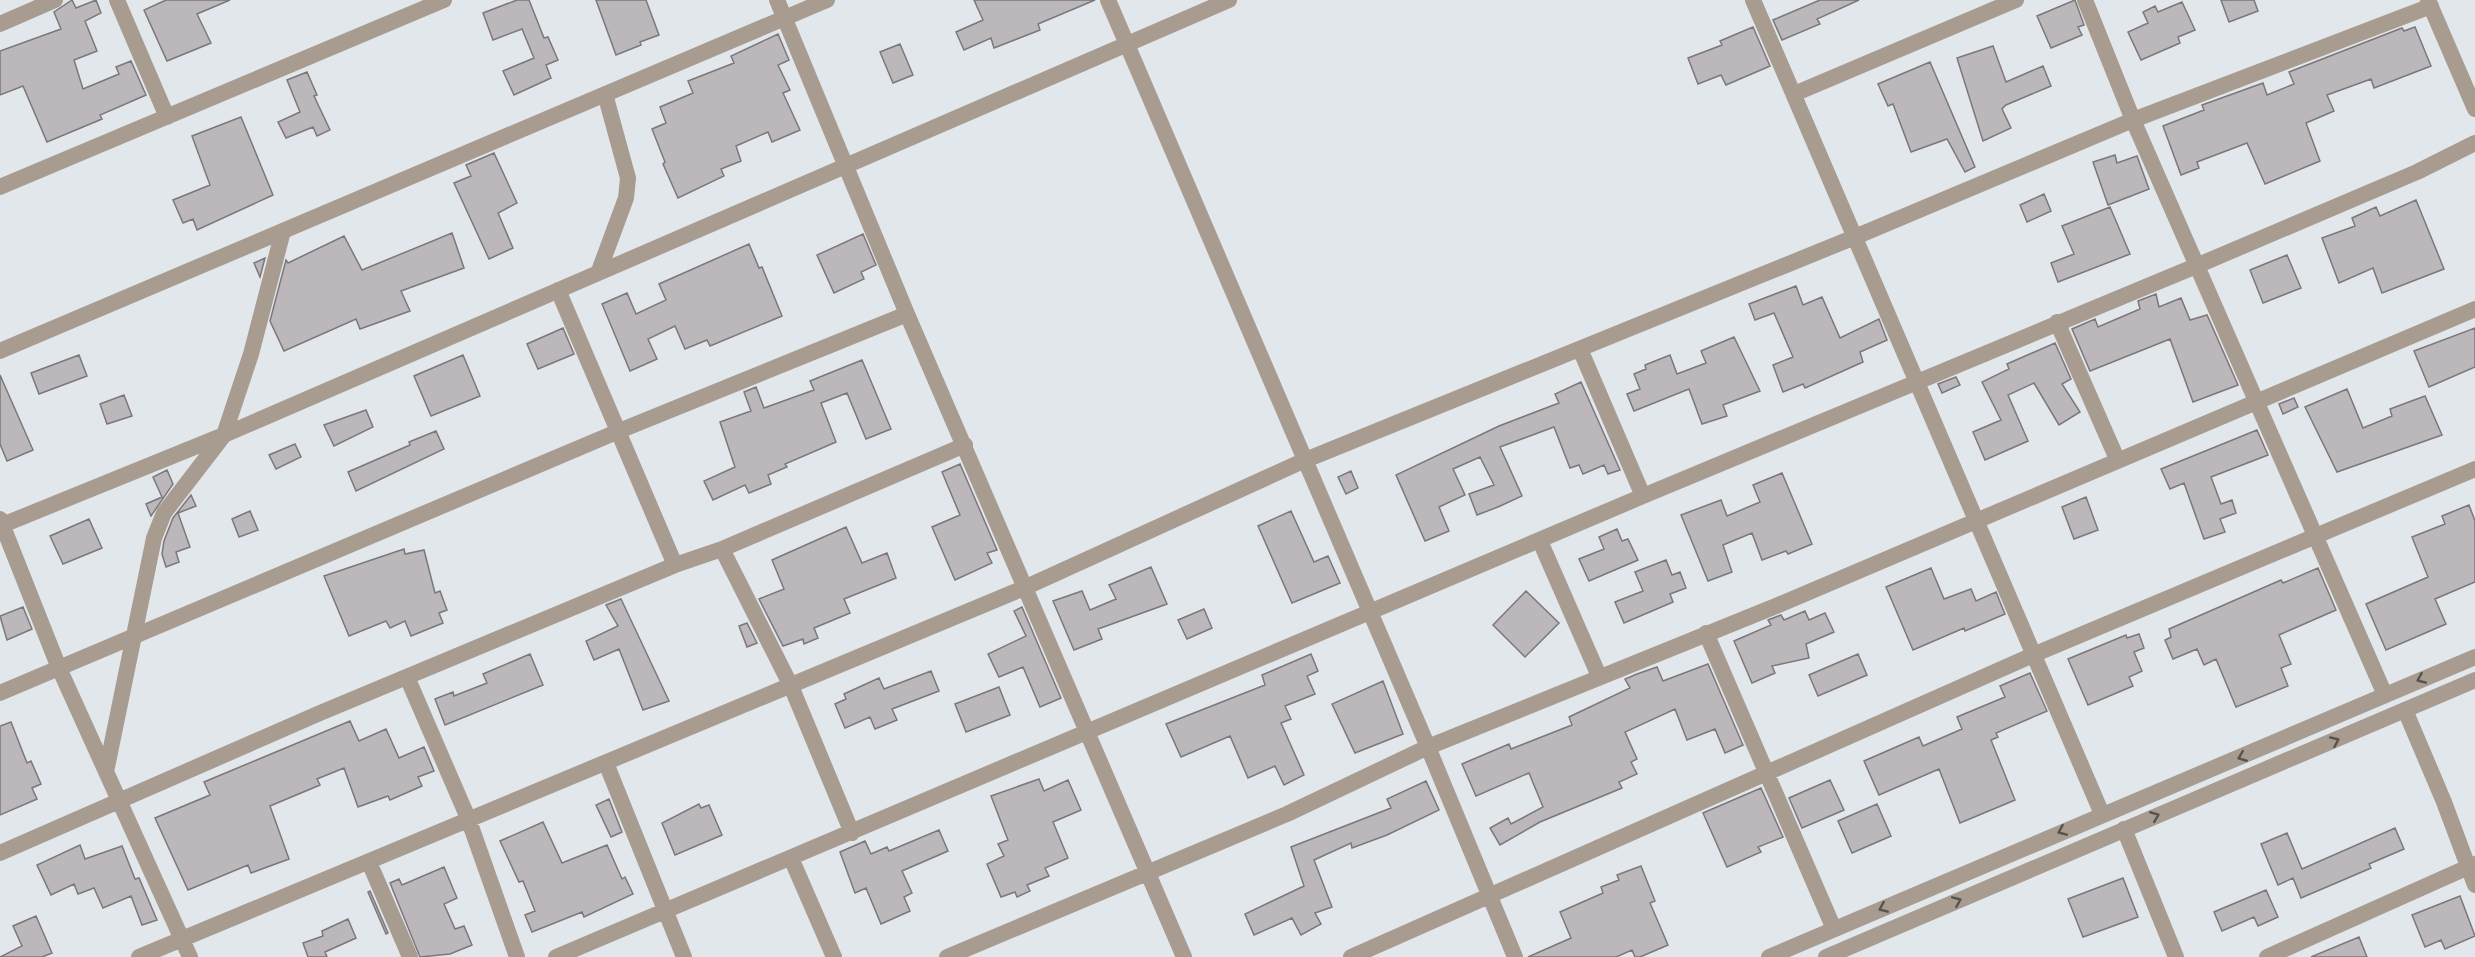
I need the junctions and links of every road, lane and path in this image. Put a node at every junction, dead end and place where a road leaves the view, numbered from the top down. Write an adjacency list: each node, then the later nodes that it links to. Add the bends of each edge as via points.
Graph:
1 (56, 0): 13 (street)
2 (117, 0): 18 (street)
3 (444, 0): 18 (street)
4 (777, 0): 12 (street)
5 (827, 0): 12 (street)
6 (1108, 0): 14 (street)
7 (1229, 0): 14 (street)
8 (1753, 0): 16 (street)
9 (2016, 0): 16 (street)
10 (2085, 0): 19 (street)
11 (2429, 3): 17 (street); 19 (street)
12 (784, 18): 15 (street); 21 (street)
13 (0, 24)
14 (1126, 44): 21 (street); 39 (street)
15 (605, 94): 23 (street); 26 (street, via 628,178 626,198)
16 (1794, 94): 24 (street)
17 (2475, 109)
18 (167, 117): 22 (street)
19 (2133, 120): 24 (street); 25 (street)
20 (2475, 143): 25 (street, via 2417,172)
21 (847, 166): 26 (street); 29 (street)
22 (0, 187)
23 (283, 231): 32 (street); 36 (street, via 251,354)
24 (1855, 237): 31 (street); 33 (street)
25 (2196, 266): 30 (street); 34 (street)
26 (599, 271): 27 (street)
27 (558, 290): 35 (street); 36 (street)
28 (2475, 309): 34 (street)
29 (907, 314): 35 (street); 37 (street)
30 (2057, 322): 33 (street); 38 (street)
31 (1580, 349): 39 (street); 41 (street)
32 (0, 351)
33 (1917, 381): 41 (street); 42 (street)
34 (2257, 401): 38 (street); 44 (street)
35 (620, 431): 47 (street); 51 (street)
36 (224, 435): 43 (street); 51 (street, via 164,513 154,538)
37 (964, 446): 46 (street); 48 (street)
38 (2117, 459): 42 (street)
39 (1303, 461): 48 (street); 49 (street)
40 (2475, 469): 44 (street)
41 (1643, 496): 45 (street)
42 (1974, 520): 50 (street); 52 (street)
43 (1, 523): 54 (street)
44 (2315, 537): 52 (street); 60 (street)
45 (1540, 541): 49 (street); 55 (street)
46 (722, 549): 47 (street); 58 (street)
47 (675, 565): 56 (street)
48 (1024, 588): 58 (street); 62 (street)
49 (1368, 612): 62 (street); 63 (street)
50 (1706, 633): 55 (street); 66 (street)
51 (135, 637): 54 (street); 65 (street)
52 (2033, 655): 66 (street); 68 (street)
53 (2475, 657): 60 (street, one-way to 60)
54 (59, 668): 59 (street); 65 (street)
55 (1599, 676): 63 (street)
56 (407, 677): 67 (street); 69 (street)
57 (2475, 681): 61 (street)
58 (791, 686): 64 (street); 71 (street)
59 (0, 693)
60 (2385, 695): 68 (street, one-way to 68)
61 (2406, 710): 70 (street, one-way to 61); 75 (street)
62 (1088, 732): 71 (street); 76 (street)
63 (1428, 747): 76 (street); 78 (street)
64 (606, 763): 69 (street); 79 (street)
65 (106, 772): 67 (street)
66 (1766, 772): 78 (street); 80 (street)
67 (117, 801): 72 (street); 81 (street)
68 (2102, 814): 80 (street, one-way to 80)
69 (468, 818): 74 (street); 86 (street)
70 (2124, 829): 82 (street, one-way to 70); 96 (street)
71 (852, 833): 73 (street)
72 (0, 853)
73 (791, 858): 79 (street); 89 (street)
74 (369, 862): 81 (street); 85 (street)
75 (2471, 865): 77 (street); 97 (street)
76 (1147, 874): 90 (street); 91 (street)
77 (2475, 885)
78 (1490, 898): 92 (street); 93 (street)
79 (664, 910): 87 (street); 88 (street)
80 (1834, 929): 94 (street)
81 (182, 939): 83 (street); 84 (street)
82 (1844, 953): 95 (street)
83 (139, 957)
84 (190, 957)
85 (410, 957)
86 (517, 957)
87 (556, 957)
88 (684, 957)
89 (834, 957)
90 (947, 957)
91 (1184, 957)
92 (1351, 957)
93 (1515, 957)
94 (1769, 957)
95 (1826, 957)
96 (2176, 957)
97 (2267, 957)

